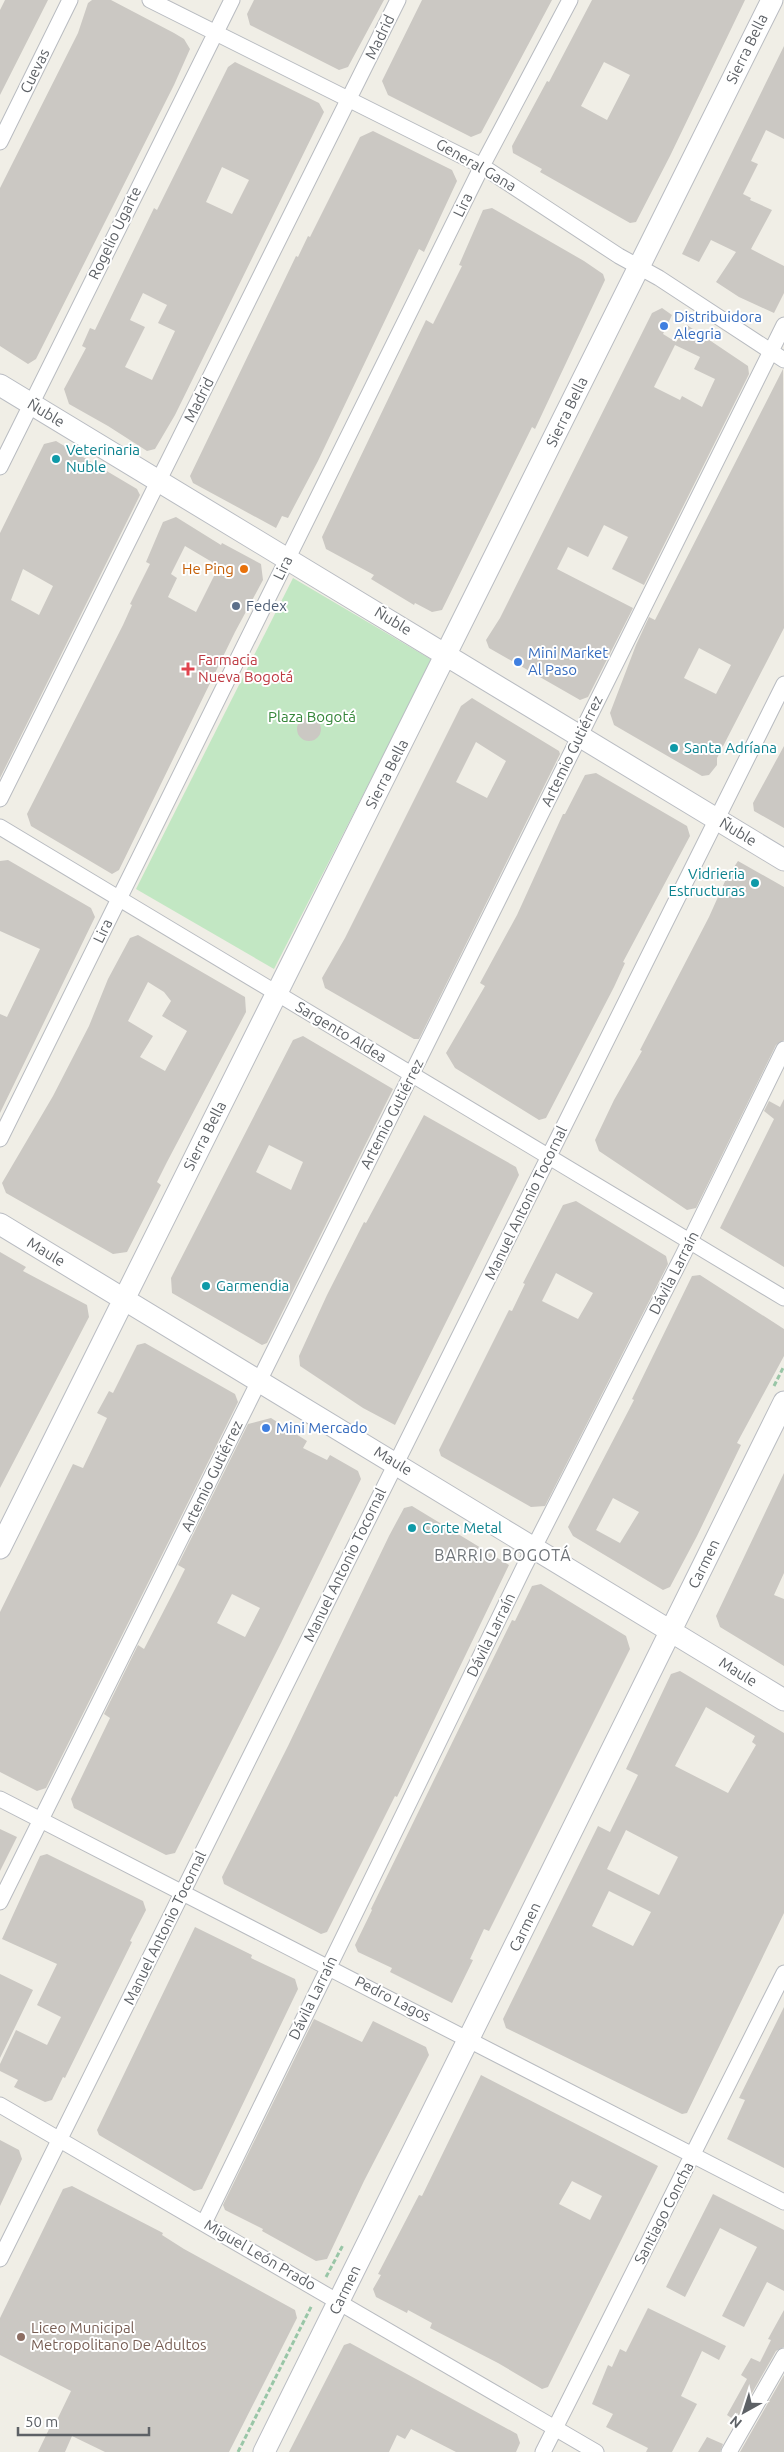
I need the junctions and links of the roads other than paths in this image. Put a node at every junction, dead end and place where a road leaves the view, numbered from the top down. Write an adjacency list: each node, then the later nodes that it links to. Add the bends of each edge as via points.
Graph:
1 (70, 0): 9 (street, Cuevas)
2 (150, 0): 7 (street, General Gana)
3 (232, 0): 7 (street, Rogelio Ugarte)
4 (398, 0): 8 (street, Madrid)
5 (570, 0): 10 (street, Lira)
6 (772, 0): 11 (main road, Sierra Bella)
7 (215, 32): 8 (street, General Gana); 16 (street, Rogelio Ugarte)
8 (349, 99): 10 (street, General Gana); 18 (street, Madrid)
9 (0, 142)
10 (482, 166): 11 (street, General Gana); 19 (street, Lira)
11 (639, 267): 13 (street, General Gana); 20 (main road, Sierra Bella)
12 (784, 325): 13 (street, Artemio Gutiérrez)
13 (771, 352): 14 (street, General Gana); 22 (street, Artemio Gutiérrez)
14 (784, 360)
15 (0, 385): 16 (main road, Ñuble)
16 (31, 404): 17 (street, Rogelio Ugarte); 18 (main road, Ñuble)
17 (0, 467)
18 (158, 481): 19 (main road, Ñuble); 23 (street, Madrid)
19 (288, 559): 20 (main road, Ñuble); 27 (street, Lira)
20 (447, 654): 22 (main road, Ñuble); 28 (main road, Sierra Bella)
21 (784, 684): 24 (street, Manuel Antonio Tocornal)
22 (580, 736): 24 (main road, Ñuble); 30 (street, Artemio Gutiérrez)
23 (0, 799)
24 (716, 819): 26 (main road, Ñuble); 32 (street, Manuel Antonio Tocornal)
25 (0, 827): 27 (street, Sargento Aldea)
26 (784, 860)
27 (119, 899): 28 (street, Sargento Aldea); 31 (street, Lira)
28 (277, 993): 30 (street, Sargento Aldea); 35 (main road, Sierra Bella)
29 (784, 1049): 34 (street, Dávila Larraín)
30 (412, 1074): 32 (street, Sargento Aldea); 37 (street, Artemio Gutiérrez)
31 (0, 1139)
32 (549, 1157): 34 (street, Sargento Aldea); 39 (street, Manuel Antonio Tocornal)
33 (0, 1224): 35 (main road, Maule)
34 (690, 1242): 36 (street, Sargento Aldea); 40 (street, Dávila Larraín)
35 (124, 1298): 37 (main road, Maule); 41 (main road, Sierra Bella)
36 (784, 1298)
37 (259, 1380): 39 (main road, Maule); 45 (street, Artemio Gutiérrez)
38 (784, 1402): 42 (main road, Carmen)
39 (396, 1463): 40 (main road, Maule); 46 (street, Manuel Antonio Tocornal)
40 (534, 1547): 42 (main road, Maule); 48 (street, Dávila Larraín)
41 (0, 1548)
42 (671, 1631): 43 (main road, Maule); 50 (main road, Carmen)
43 (783, 1696)
44 (0, 1799): 45 (street, Pedro Lagos)
45 (41, 1820): 46 (street, Pedro Lagos); 47 (street, Artemio Gutiérrez)
46 (183, 1892): 48 (street, Pedro Lagos); 52 (street, Manuel Antonio Tocornal)
47 (0, 1902)
48 (328, 1966): 50 (street, Pedro Lagos); 55 (street, Dávila Larraín)
49 (784, 1973): 53 (street, Santiago Concha)
50 (470, 2039): 53 (street, Pedro Lagos); 57 (main road, Carmen)
51 (0, 2105): 52 (street, Miguel León Prado)
52 (60, 2139): 55 (street, Miguel León Prado); 56 (street, Manuel Antonio Tocornal)
53 (693, 2154): 54 (street, Pedro Lagos); 59 (street, Santiago Concha)
54 (784, 2202)
55 (204, 2223): 57 (street, Miguel León Prado)
56 (0, 2259)
57 (340, 2302): 59 (street, Miguel León Prado); 60 (main road, Carmen)
58 (784, 2356): 63 (street)
59 (555, 2429): 61 (street, Santiago Concha); 62 (street, Miguel León Prado)
60 (264, 2452)
61 (543, 2452)
62 (596, 2452)
63 (728, 2452)

